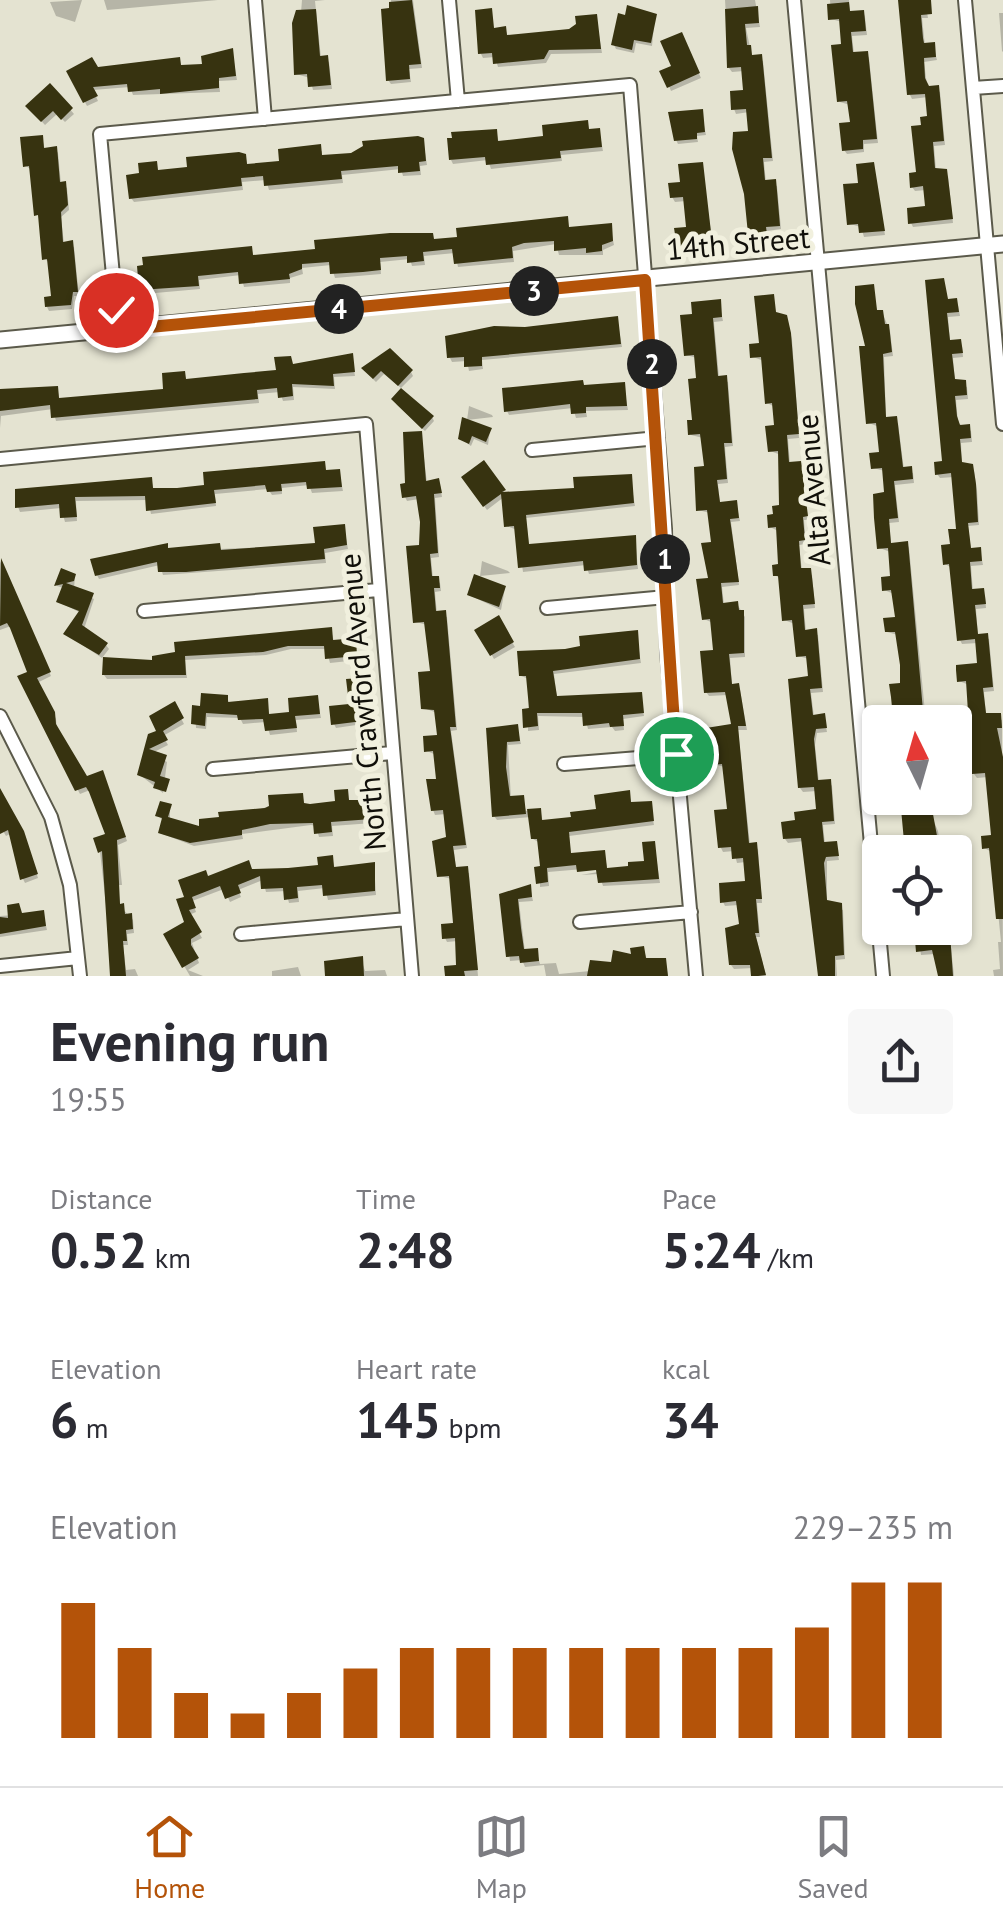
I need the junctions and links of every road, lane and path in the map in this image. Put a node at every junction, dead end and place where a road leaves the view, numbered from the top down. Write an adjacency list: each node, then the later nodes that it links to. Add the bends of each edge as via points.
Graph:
1 (256, 0): 8 (street)
2 (449, 0): 7 (street)
3 (794, 0): 10 (street, Alta Avenue)
4 (965, 0): 6 (street)
5 (1003, 86): 6 (street)
6 (973, 88): 9 (street)
7 (458, 101): 8 (street); 11 (street, via 630,85)
8 (265, 119): 12 (street, via 100,134)
9 (995, 244): 10 (street, 14th Street); 14 (street)
10 (819, 264): 11 (street, 14th Street); 37 (street, Alta Avenue)
11 (645, 280): 12 (street, 14th Street); 16 (street)
12 (118, 330): 13 (street, 14th Street)
13 (0, 340)
14 (1002, 403): 15 (street)
15 (1003, 424)
16 (658, 438): 17 (street); 20 (street)
17 (532, 450)
18 (0, 459): 19 (street, North Crawford Avenue, via 366,424)
19 (378, 590): 22 (street); 24 (street, North Crawford Avenue)
20 (666, 597): 21 (street); 25 (street)
21 (547, 608)
22 (144, 611)
23 (0, 716): 32 (street, via 52,817 70,886)
24 (392, 754): 27 (street); 29 (street, North Crawford Avenue)
25 (676, 754): 26 (street); 28 (street)
26 (564, 764)
27 (213, 769)
28 (691, 912): 30 (street); 36 (street)
29 (407, 919): 31 (street); 35 (street, North Crawford Avenue)
30 (580, 922)
31 (240, 934)
32 (78, 958): 33 (street); 34 (street)
33 (0, 966)
34 (80, 976)
35 (412, 976)
36 (696, 976)
37 (883, 976)

